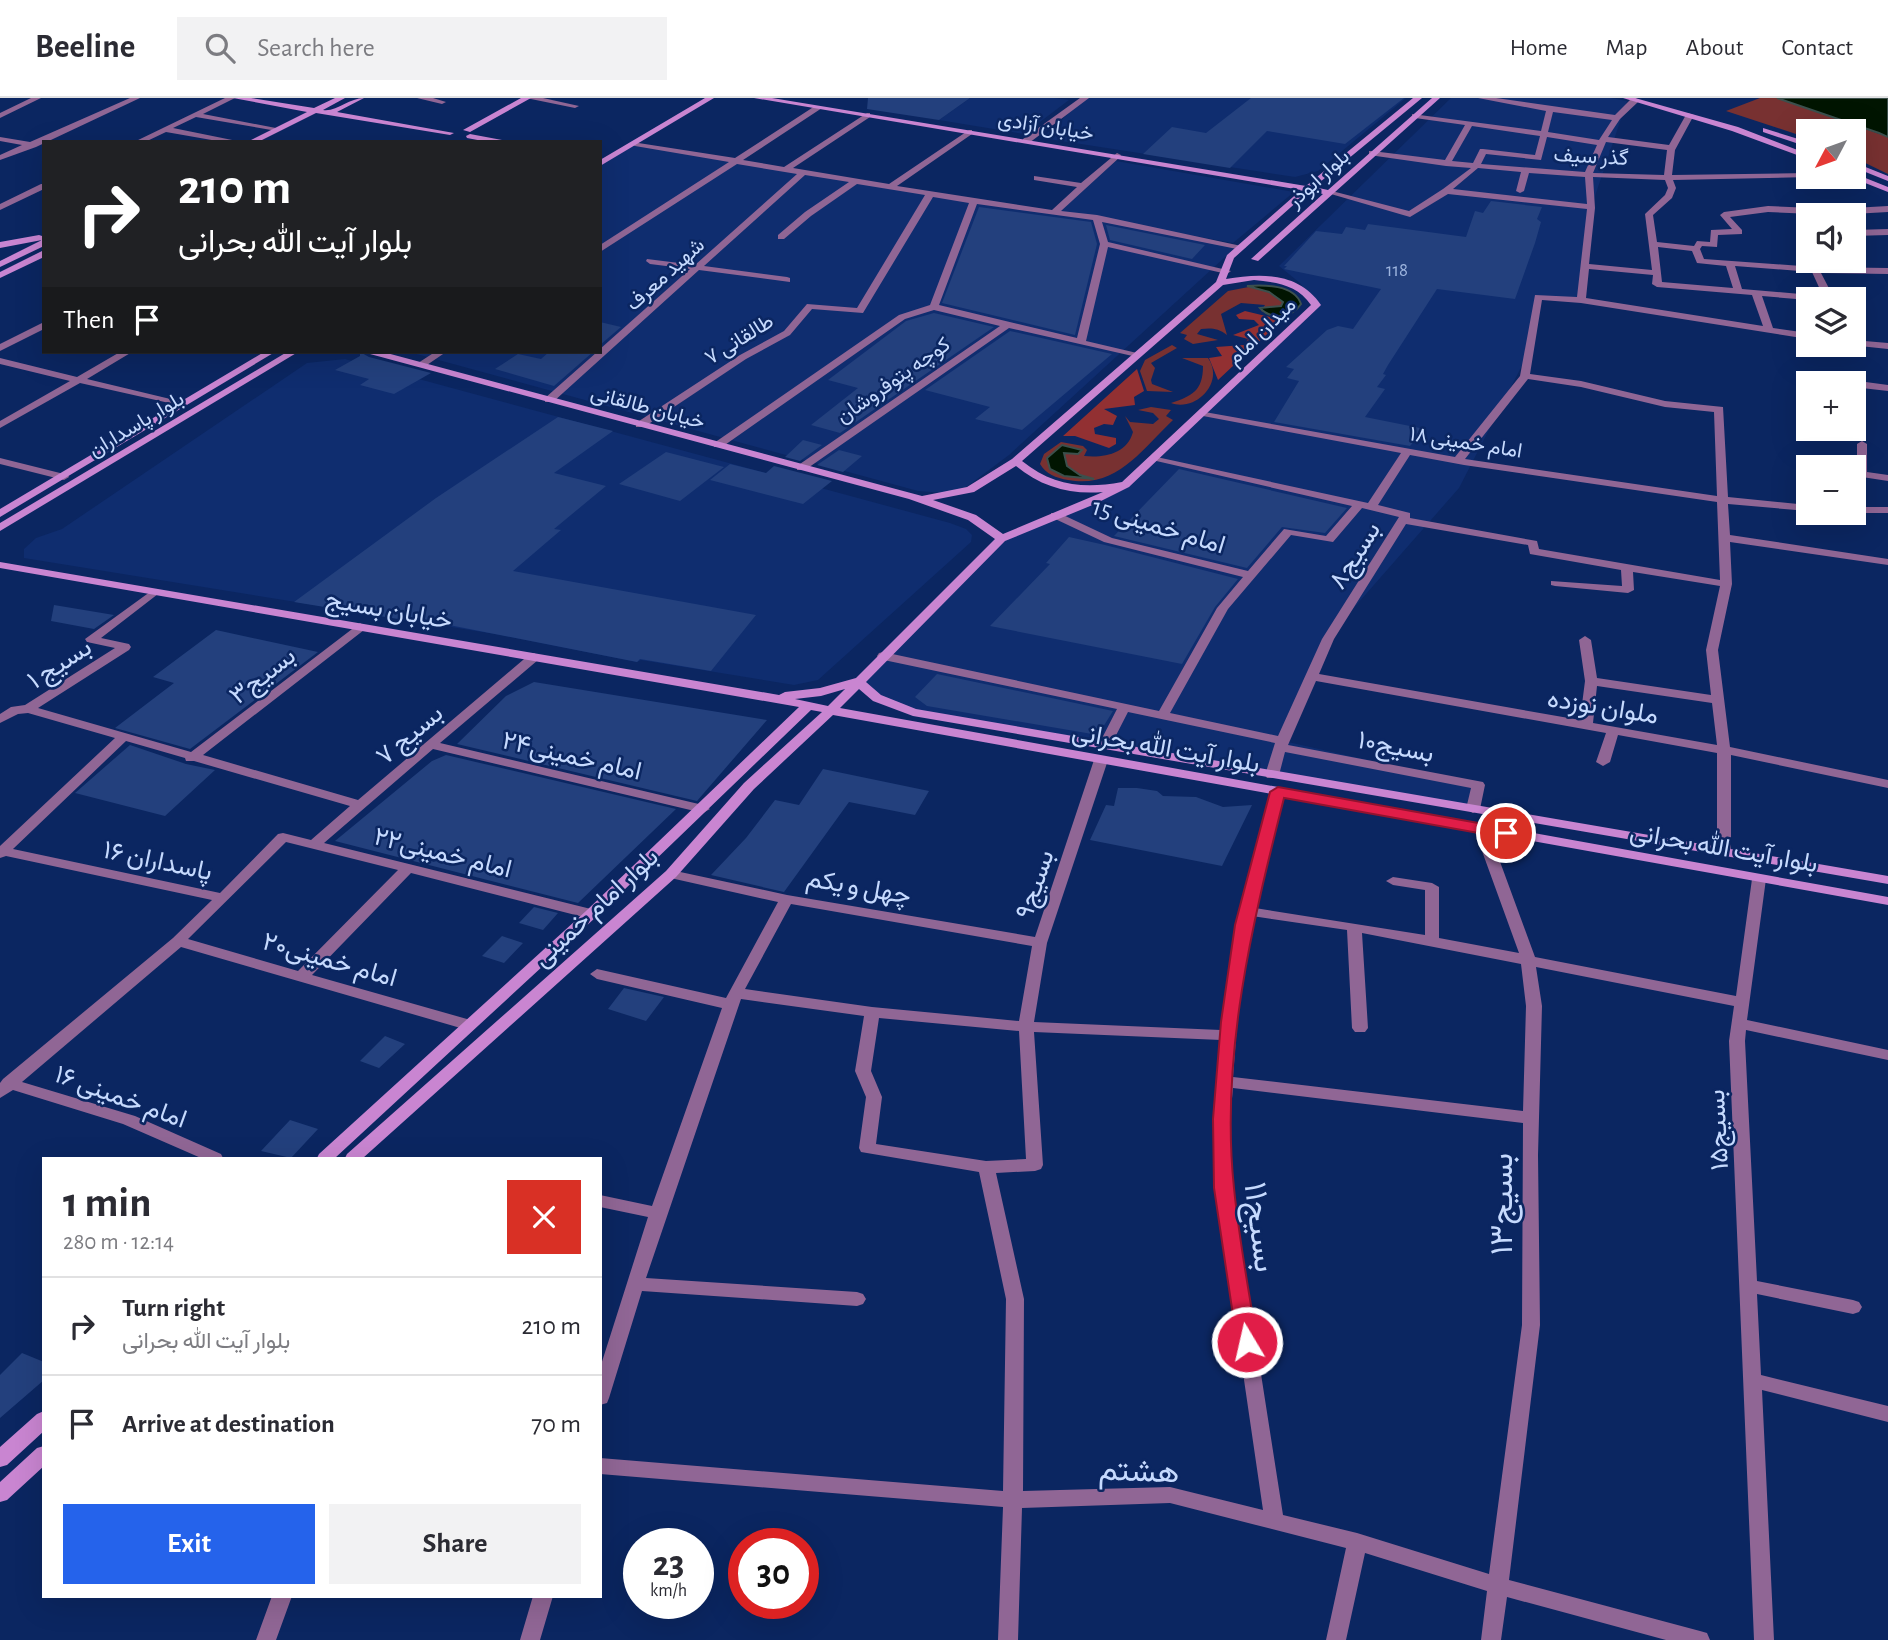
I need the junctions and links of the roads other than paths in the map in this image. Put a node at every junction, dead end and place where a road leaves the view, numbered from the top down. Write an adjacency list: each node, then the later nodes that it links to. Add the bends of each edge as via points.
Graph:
1 (37, 98): 29 (street)
2 (136, 98): 41 (street)
3 (231, 98): 27 (street)
4 (237, 98): 25 (main road)
5 (341, 98): 25 (main road)
6 (360, 98): 26 (main road)
7 (421, 98): 21 (street)
8 (529, 98): 22 (street); 37 (main road)
9 (677, 98): 18 (street)
10 (710, 98): 50 (main road)
11 (758, 98): 23 (main road, خیابان آزادی)
12 (1085, 98): 47 (street)
13 (1418, 98): 76 (main road, بلوار ابوذر)
14 (1436, 98): 31 (main road, بلوار ابوذر)
15 (1482, 98): 20 (street)
16 (1560, 98): 24 (street)
17 (1653, 98): 49 (main road)
18 (694, 99): 53 (main road)
19 (1631, 99): 28 (main road); 32 (street)
20 (1514, 100): 24 (street)
21 (442, 102)
22 (575, 106)
23 (818, 108): 30 (main road, خیابان آزادی); 58 (street)
24 (1550, 108): 32 (street); 38 (street)
25 (316, 110): 26 (main road); 35 (main road)
26 (330, 113): 39 (main road); 45 (main road)
27 (195, 115): 34 (street); 35 (street)
28 (1690, 115): 52 (street); 55 (main road)
29 (0, 116)
30 (867, 116): 36 (main road, خیابان آزادی); 62 (street)
31 (1415, 116): 33 (street); 54 (main road, بلوار ابوذر)
32 (1617, 118): 48 (street)
33 (1470, 124): 38 (street); 60 (street)
34 (165, 129): 42 (street); 43 (street)
35 (277, 129): 44 (main road)
36 (969, 132): 47 (main road, خیابان آزادی); 75 (street)
37 (468, 133): 39 (main road); 46 (main road)
38 (1544, 134): 48 (street); 61 (street, via 1538,158 1483,151)
39 (450, 137)
40 (0, 139): 51 (street)
41 (51, 140)
42 (142, 140)
43 (227, 140)
44 (255, 140)
45 (276, 140)
46 (494, 140)
47 (1026, 141): 56 (main road, خیابان آزادی)
48 (1602, 141): 52 (street); 66 (street)
49 (1796, 141)
50 (635, 144): 58 (street); 59 (main road)
51 (39, 146): 57 (street)
52 (1670, 148): 69 (street)
53 (602, 153)
54 (1372, 153): 60 (street, گذر سیف); 80 (main road, بلوار ابوذر)
55 (1796, 153)
56 (1117, 155): 73 (street); 76 (main road, خیابان آزادی)
57 (0, 158)
58 (736, 161): 62 (street); 99 (street)
59 (602, 163)
60 (1446, 164): 61 (street, گذر سیف)
61 (1472, 167): 63 (street, گذر سیف); 78 (street)
62 (786, 169): 65 (street)
63 (1526, 170): 66 (street, گذر سیف); 79 (street)
64 (1866, 170): 70 (main road)
65 (804, 172): 71 (street); 109 (street, شهید معرف)
66 (1589, 173): 69 (street, گذر سیف); 84 (street)
67 (1796, 176): 69 (street, گذر سیف)
68 (1037, 178): 73 (street)
69 (1667, 178): 96 (street, via 1672,188 1669,195 1649,214)
70 (1888, 179)
71 (856, 181): 75 (street); 92 (street, via 799,218)
72 (1866, 181): 77 (main road)
73 (1083, 186): 88 (street)
74 (42, 187): 83 (street)
75 (890, 187): 81 (street)
76 (1308, 188): 80 (main road, خیابان آزادی); 97 (main road, بلوار ابوذر)
77 (1888, 190)
78 (1446, 191): 80 (street, via 1410,214); 84 (street)
79 (1520, 191)
80 (1328, 192): 103 (main road, بلوار ابوذر)
81 (929, 194): 82 (street); 150 (street, طالقانی ۷, via 860,311 810,306 788,333)
82 (974, 202): 88 (street); 123 (street, کوچه پتوفروشان)
83 (0, 207)
84 (1591, 207): 108 (street)
85 (1888, 209): 86 (street)
86 (1866, 210)
87 (1796, 211): 100 (street, via 1768,209 1724,215 1739,232 1714,232 1714,245 1700,243)
88 (1054, 213): 89 (street)
89 (1097, 218): 95 (street); 97 (street)
90 (1888, 232): 91 (street)
91 (1866, 233)
92 (781, 237)
93 (42, 239): 98 (main road)
94 (42, 240): 101 (main road)
95 (1104, 244): 111 (street); 128 (street)
96 (1652, 244): 100 (street); 114 (street)
97 (1242, 247): 102 (main road, بلوار ابوذر)
98 (0, 248): 101 (main road)
99 (602, 248)
100 (1696, 249): 106 (street, via 1700,261)
101 (18, 255): 104 (main road); 107 (main road)
102 (1230, 257): 103 (main road, via 1241,262); 111 (main road)
103 (1255, 259): 117 (main road)
104 (39, 260): 115 (main road)
105 (650, 261): 109 (street)
106 (1730, 263): 110 (street); 119 (street)
107 (0, 264)
108 (1584, 266): 114 (street); 122 (street)
109 (697, 268): 116 (street); 132 (street, شهید معرف)
110 (1796, 268)
111 (1227, 271): 118 (main road)
112 (1866, 271): 113 (street)
113 (1888, 271)
114 (1657, 273): 119 (street, via 1657,284)
115 (0, 275)
116 (787, 280)
117 (1286, 282): 118 (main road, میدان امام, via 1254,277); 148 (main road, میدان امام, via 1310,293 1316,304)
118 (1220, 283): 139 (main road)
119 (1738, 291): 120 (street)
120 (1756, 293): 121 (street); 126 (street)
121 (1796, 297)
122 (1581, 300): 126 (street); 142 (street, via 1538,297)
123 (934, 307): 124 (street, کوچه پتوفروشان); 152 (street, via 902,317)
124 (1007, 325): 128 (street, کوچه پتوفروشان); 158 (street, کوچه پتوفروشان)
125 (42, 326): 131 (street)
126 (1769, 330): 127 (street)
127 (1796, 334)
128 (1081, 342): 139 (street, کوچه پتوفروشان)
129 (1866, 344): 130 (street)
130 (1888, 346)
131 (0, 348)
132 (602, 353)
133 (124, 354): 143 (street)
134 (267, 354): 147 (main road, بلوار پاسداران)
135 (289, 354): 171 (main road, بلوار پاسداران)
136 (380, 354): 141 (main road, خیابان طالقانی)
137 (438, 354): 141 (street)
138 (601, 354): 146 (street, شهید معرف)
139 (1134, 355): 156 (main road)
140 (0, 361): 143 (street)
141 (421, 365): 146 (main road, خیابان طالقانی)
142 (1525, 376): 157 (street); 163 (street, via 1665,404 1719,409)
143 (78, 380): 147 (street); 149 (street)
144 (1866, 385): 145 (street)
145 (1888, 388)
146 (549, 400): 150 (main road, خیابان طالقانی)
147 (183, 405): 159 (main road, بلوار پاسداران)
148 (1203, 413): 153 (street, امام خمینی ۱۸); 154 (main road, میدان امام)
149 (0, 425)
150 (640, 425): 152 (main road, خیابان طالقانی)
151 (1862, 444): 160 (street, via 1862,474)
152 (718, 445): 158 (main road, خیابان طالقانی)
153 (1407, 452): 157 (street, امام خمینی ۱۸); 164 (street)
154 (1156, 458): 161 (main road, میدان امام); 164 (street, بسیج۸)
155 (0, 461): 159 (street)
156 (1017, 461): 161 (main road, via 1032,476 1062,489 1102,490); 162 (main road, via 970,490 945,497)
157 (1458, 461): 163 (street, امام خمینی ۱۸)
158 (801, 468): 162 (main road, خیابان طالقانی)
159 (64, 477): 168 (main road, بلوار پاسداران)
160 (1888, 478)
161 (1125, 485): 169 (main road, میدان امام)
162 (913, 497): 173 (main road, via 975,518)
163 (1725, 500): 165 (street, امام خمینی ۱۸); 172 (street)
164 (1366, 506): 170 (street, بسیج۸, via 1405,515); 177 (street, via 1329,540 1288,531)
165 (1796, 508)
166 (1866, 510): 167 (street)
167 (1888, 510)
168 (0, 514)
169 (1055, 515): 173 (main road, میدان امام); 177 (street, امام خمینی 15, via 1108,540)
170 (1403, 520): 176 (street, via 1533,543 1534,552); 185 (street, بسیج۸)
171 (0, 528)
172 (1725, 538): 174 (street); 179 (street)
173 (1001, 539): 183 (main road, بلوار امام خمینی)
174 (1888, 562)
175 (0, 565): 180 (main road, خیابان بسیج)
176 (1627, 569): 178 (street, via 1628,590); 179 (street)
177 (1252, 576): 194 (street, via 1223,608)
178 (1555, 583)
179 (1726, 584): 189 (street, via 1712,650)
180 (154, 592): 181 (main road, خیابان بسیج); 191 (street, بسیج ۱, via 91,639 125,647)
181 (360, 627): 184 (main road, خیابان بسیج); 207 (street, بسیج۳)
182 (1585, 640): 187 (street)
183 (883, 656): 186 (main road, بلوار امام خمینی); 192 (street)
184 (534, 657): 188 (main road, خیابان بسیج); 204 (street, بسیج ۷)
185 (1310, 676): 197 (street, ملوان نوزده); 203 (street, بسیج۸)
186 (858, 681): 188 (main road, via 821,692); 193 (main road, بلوار امام خمینی); 198 (main road, بلوار آیت الله بحرانی, via 877,698 913,712)
187 (1591, 681): 189 (street); 197 (street)
188 (769, 697): 190 (main road, بلوار آیت الله بحرانی)
189 (1718, 700): 205 (street)
190 (808, 706): 193 (main road, بلوار آیت الله بحرانی); 213 (main road, بلوار امام خمینی)
191 (28, 709): 195 (street); 201 (street, بسیج ۱)
192 (1123, 709): 194 (street); 206 (street, بسیج۹)
193 (829, 710): 196 (main road, بلوار آیت الله بحرانی); 200 (main road, بلوار امام خمینی)
194 (1163, 716): 203 (street)
195 (0, 719)
196 (870, 719): 200 (main road, via 837,721); 202 (main road, بلوار آیت الله بحرانی)
197 (1586, 725): 199 (street, ملوان نوزده)
198 (988, 726): 202 (main road, via 969,729 969,734); 206 (main road, بلوار آیت الله بحرانی)
199 (1613, 730): 205 (street, ملوان نوزده); 208 (street)
200 (807, 734): 221 (main road, بلوار امام خمینی, via 750,786)
201 (122, 738): 207 (street, بسیج ۱); 218 (street)
202 (982, 739): 206 (main road, بلوار آیت الله بحرانی)
203 (1282, 744): 209 (street, بسیج۸); 214 (street, بسیج۱۰, via 1478,785)
204 (430, 746): 212 (street, بسیج ۷); 213 (street, امام خمینی۲۴)
205 (1724, 750): 210 (street, ملوان نوزده); 219 (street)
206 (1102, 753): 209 (main road, بلوار آیت الله بحرانی); 211 (main road, بلوار آیت الله بحرانی); 235 (street, بسیج۹)
207 (191, 758): 212 (street, بسیج ۱)
208 (1603, 762)
209 (1272, 775): 214 (main road, بلوار آیت الله بحرانی)
210 (1888, 784)
211 (1278, 792): 215 (main road, بلوار آیت الله بحرانی); 230 (street, بسیج۱۱)
212 (361, 805): 217 (street, بسیج ۷)
213 (703, 809): 225 (main road, بلوار امام خمینی)
214 (1473, 809): 219 (main road, بلوار آیت الله بحرانی)
215 (1481, 829): 222 (main road, بلوار آیت الله بحرانی); 236 (street, بسیج۱۳)
216 (283, 837): 217 (street, امام خمینی۲۲); 227 (street, پاسداران ۱۶)
217 (313, 845): 220 (street, امام خمینی۲۲)
218 (1, 852): 227 (street, پاسداران ۱۶)
219 (1724, 852): 223 (main road, بلوار آیت الله بحرانی)
220 (408, 868): 231 (street, امام خمینی۲۲); 238 (street)
221 (671, 874): 226 (main road, بلوار امام خمینی); 228 (street, چهل و یکم)
222 (1759, 879): 229 (main road, بلوار آیت الله بحرانی); 240 (street, بسیج۱۵)
223 (1888, 880)
224 (1393, 881): 233 (street, via 1432,887)
225 (619, 888): 226 (main road); 231 (main road, بلوار امام خمینی)
226 (646, 897): 253 (main road, بلوار امام خمینی)
227 (223, 898): 234 (street)
228 (787, 899): 235 (street, چهل و یکم); 239 (street)
229 (1888, 901)
230 (1247, 911): 232 (street); 246 (street, بسیج۱۱)
231 (591, 914): 243 (main road, بلوار امام خمینی)
232 (1354, 927): 233 (street); 245 (street)
233 (1432, 941): 236 (street)
234 (178, 942): 238 (street, امام خمینی۲۰); 249 (street)
235 (1040, 943): 244 (street, بسیج۹)
236 (1528, 959): 240 (street); 250 (street, بسیج۱۳, via 1534,1006)
237 (597, 974): 239 (street)
238 (302, 976): 243 (street, امام خمینی۲۰)
239 (733, 999): 241 (street); 256 (street)
240 (1743, 1003): 242 (street, بسیج۱۵)
241 (872, 1012): 244 (street); 254 (street, via 863,1071 874,1097 867,1148)
242 (1740, 1024): 247 (street); 258 (street, بسیج۱۵, via 1737,1041)
243 (468, 1025): 252 (main road, بلوار امام خمینی)
244 (1026, 1027): 246 (street); 254 (street, بسیج۹, via 1035,1165)
245 (1360, 1028)
246 (1229, 1029): 248 (street, بسیج۱۱)
247 (1888, 1055)
248 (1225, 1082): 250 (street); 270 (street, بسیج۱۱, via 1224,1188)
249 (5, 1087): 251 (street, امام خمینی ۱۶, via 129,1120)
250 (1531, 1118): 272 (street, بسیج۱۳, via 1531,1325)
251 (213, 1157)
252 (326, 1157)
253 (354, 1157)
254 (986, 1167): 269 (street, via 1015,1299)
255 (602, 1201): 256 (street)
256 (658, 1213): 257 (street)
257 (635, 1284): 259 (street); 262 (street)
258 (1750, 1286): 260 (street); 261 (street, بسیج۱۵)
259 (857, 1299)
260 (1853, 1307)
261 (1755, 1381): 263 (street); 281 (street, بسیج۱۵)
262 (602, 1391)
263 (1888, 1414)
264 (42, 1421): 266 (main road)
265 (42, 1456): 268 (main road)
266 (0, 1459)
267 (602, 1466): 269 (street, هشتم)
268 (0, 1494)
269 (1013, 1500): 270 (street, هشتم, via 1170,1495); 277 (street)
270 (1273, 1521): 271 (street, هشتم)
271 (1357, 1542): 272 (street, هشتم); 278 (street)
272 (1499, 1586): 279 (street, بسیج۱۳); 280 (street, هشتم)
273 (281, 1598): 275 (street)
274 (541, 1598): 276 (street)
275 (266, 1640)
276 (530, 1640)
277 (1007, 1640)
278 (1336, 1640)
279 (1491, 1640)
280 (1700, 1640)
281 (1764, 1640)

